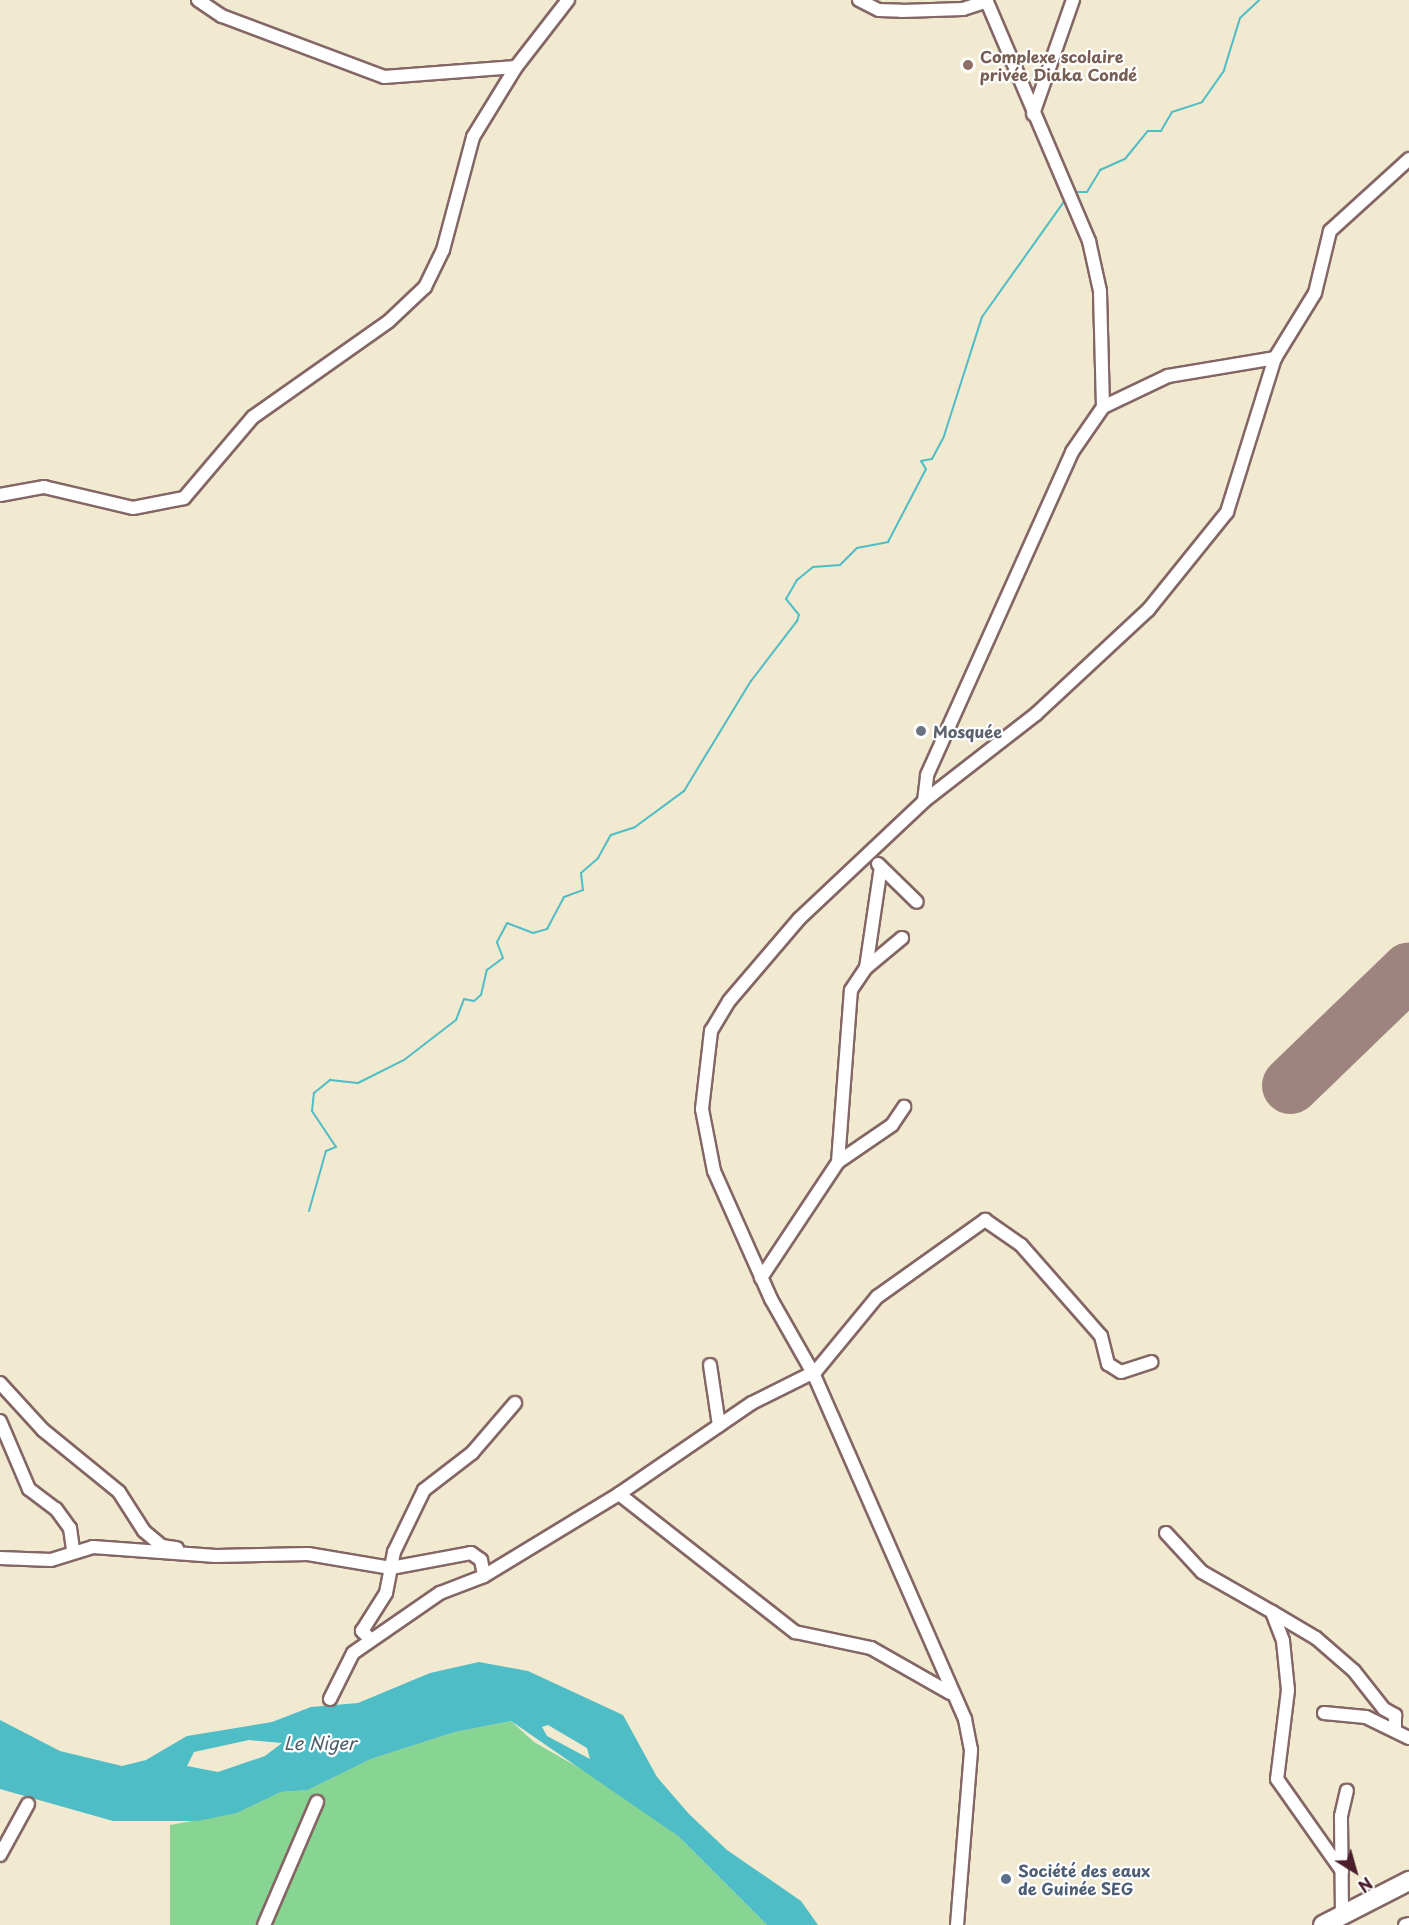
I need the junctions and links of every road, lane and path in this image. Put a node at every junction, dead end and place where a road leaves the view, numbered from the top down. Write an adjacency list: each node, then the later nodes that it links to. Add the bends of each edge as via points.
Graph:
1 (198, 0): 6 (street, via 222,16 384,78)
2 (568, 0): 6 (street)
3 (859, 0): 5 (street, via 879,10 902,11 963,9)
4 (1073, 0): 7 (street)
5 (986, 1): 7 (street)
6 (516, 67): 11 (street, via 473,137 455,221 425,286 389,321 254,417 184,498 133,508 44,488)
7 (1033, 114): 10 (street, via 1073,199 1100,291)
8 (1409, 159): 9 (street, via 1329,231 1315,293)
9 (1275, 358): 10 (street, via 1168,376); 12 (street, via 1220,521 1148,610 1036,714)
10 (1103, 407): 12 (street, via 1072,452 927,775)
11 (0, 495)
12 (924, 801): 13 (street)
13 (868, 855): 14 (street); 20 (street, via 755,966 711,1031 702,1109 706,1140 714,1171)
14 (881, 867): 15 (street); 17 (street)
15 (917, 902)
16 (902, 938): 17 (street)
17 (866, 968): 19 (street, via 851,990 848,1010)
18 (904, 1107): 19 (street, via 892,1125)
19 (838, 1162): 20 (street)
20 (761, 1278): 23 (street)
21 (1151, 1362): 23 (street, via 1121,1372 1108,1364 1101,1336 1021,1245 985,1220 877,1297)
22 (710, 1365): 27 (street)
23 (813, 1373): 27 (street); 37 (street)
24 (0, 1383): 31 (street, via 43,1430 119,1492 144,1531)
25 (515, 1404): 33 (street, via 472,1454 424,1490)
26 (0, 1421): 30 (street, via 29,1489 56,1509 70,1528)
27 (719, 1425): 28 (street)
28 (619, 1494): 34 (street); 37 (street, via 795,1632 880,1652)
29 (1166, 1533): 35 (street, via 1202,1572)
30 (73, 1549): 31 (street); 32 (street, via 51,1560)
31 (184, 1554): 33 (street, via 308,1554)
32 (0, 1558)
33 (391, 1568): 34 (street, via 471,1553 481,1560); 36 (street, via 386,1593 362,1631)
34 (484, 1576): 36 (street, via 440,1593)
35 (1272, 1612): 40 (street, via 1316,1638 1354,1671 1384,1709 1395,1715); 46 (street, via 1283,1641 1288,1690 1277,1779)
36 (371, 1640): 38 (street, via 353,1653)
37 (950, 1693): 50 (street, via 965,1719 971,1750)
38 (330, 1699)
39 (1324, 1713): 40 (street, via 1366,1717)
40 (1395, 1728): 41 (street)
41 (1409, 1738)
42 (1347, 1791): 46 (street)
43 (317, 1802): 49 (street)
44 (28, 1803): 45 (street)
45 (0, 1855)
46 (1342, 1871): 48 (street)
47 (1409, 1881): 48 (highway)
48 (1342, 1915): 51 (highway)
49 (264, 1925)
50 (957, 1925)
51 (1323, 1925)

